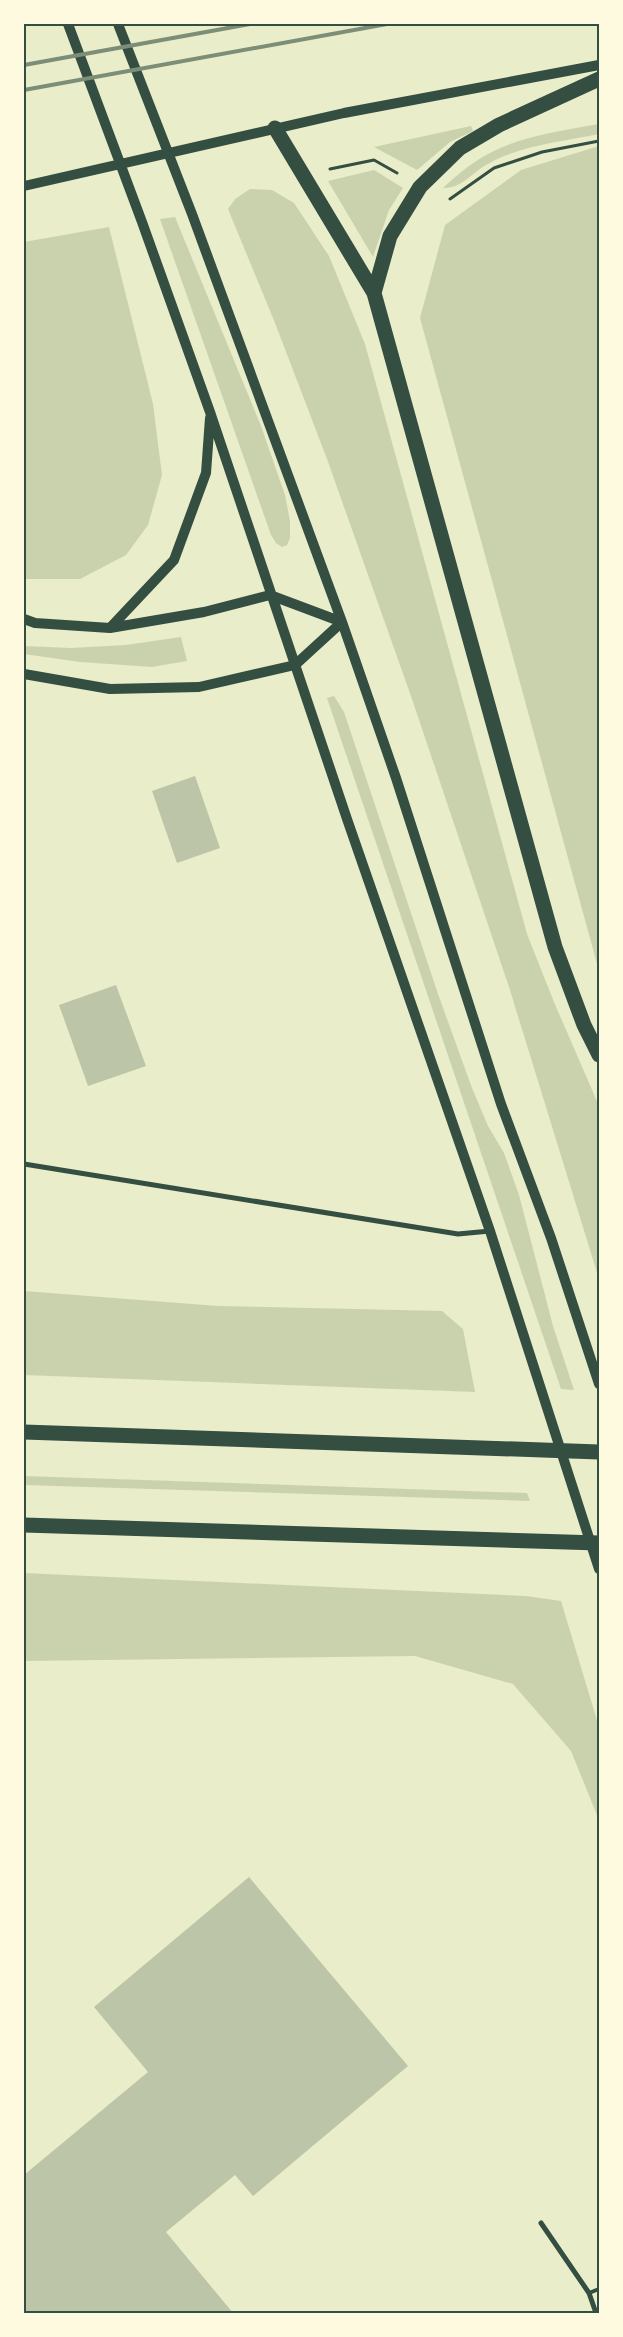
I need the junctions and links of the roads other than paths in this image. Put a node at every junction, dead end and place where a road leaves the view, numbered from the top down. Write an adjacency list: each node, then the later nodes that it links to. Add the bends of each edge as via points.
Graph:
1 (68, 24): 8 (main road)
2 (118, 24): 11 (main road, via 192,214)
3 (599, 65): 5 (main road)
4 (599, 79): 7 (highway, via 499,125 460,148 420,188 390,236)
5 (275, 128): 6 (main road); 7 (highway)
6 (24, 186)
7 (374, 293): 15 (highway, via 555,947 584,1025)
8 (210, 412): 9 (main road); 12 (main road, via 206,473 174,560)
9 (270, 595): 11 (main road); 12 (main road, via 204,612); 13 (main road)
10 (24, 619): 12 (main road, via 35,623)
11 (342, 622): 13 (main road); 18 (main road)
12 (110, 628)
13 (295, 664): 14 (main road, via 199,687 110,689); 17 (main road)
14 (24, 674)
15 (599, 1055)
16 (24, 1164): 17 (street, via 458,1234)
17 (490, 1231): 23 (main road)
18 (599, 1384)
19 (24, 1432): 20 (highway)
20 (599, 1452)
21 (24, 1525): 22 (highway)
22 (599, 1544)
23 (599, 1569)
24 (541, 2223): 26 (street)
25 (599, 2289): 26 (lane)
26 (589, 2293): 27 (street)
27 (596, 2313)

